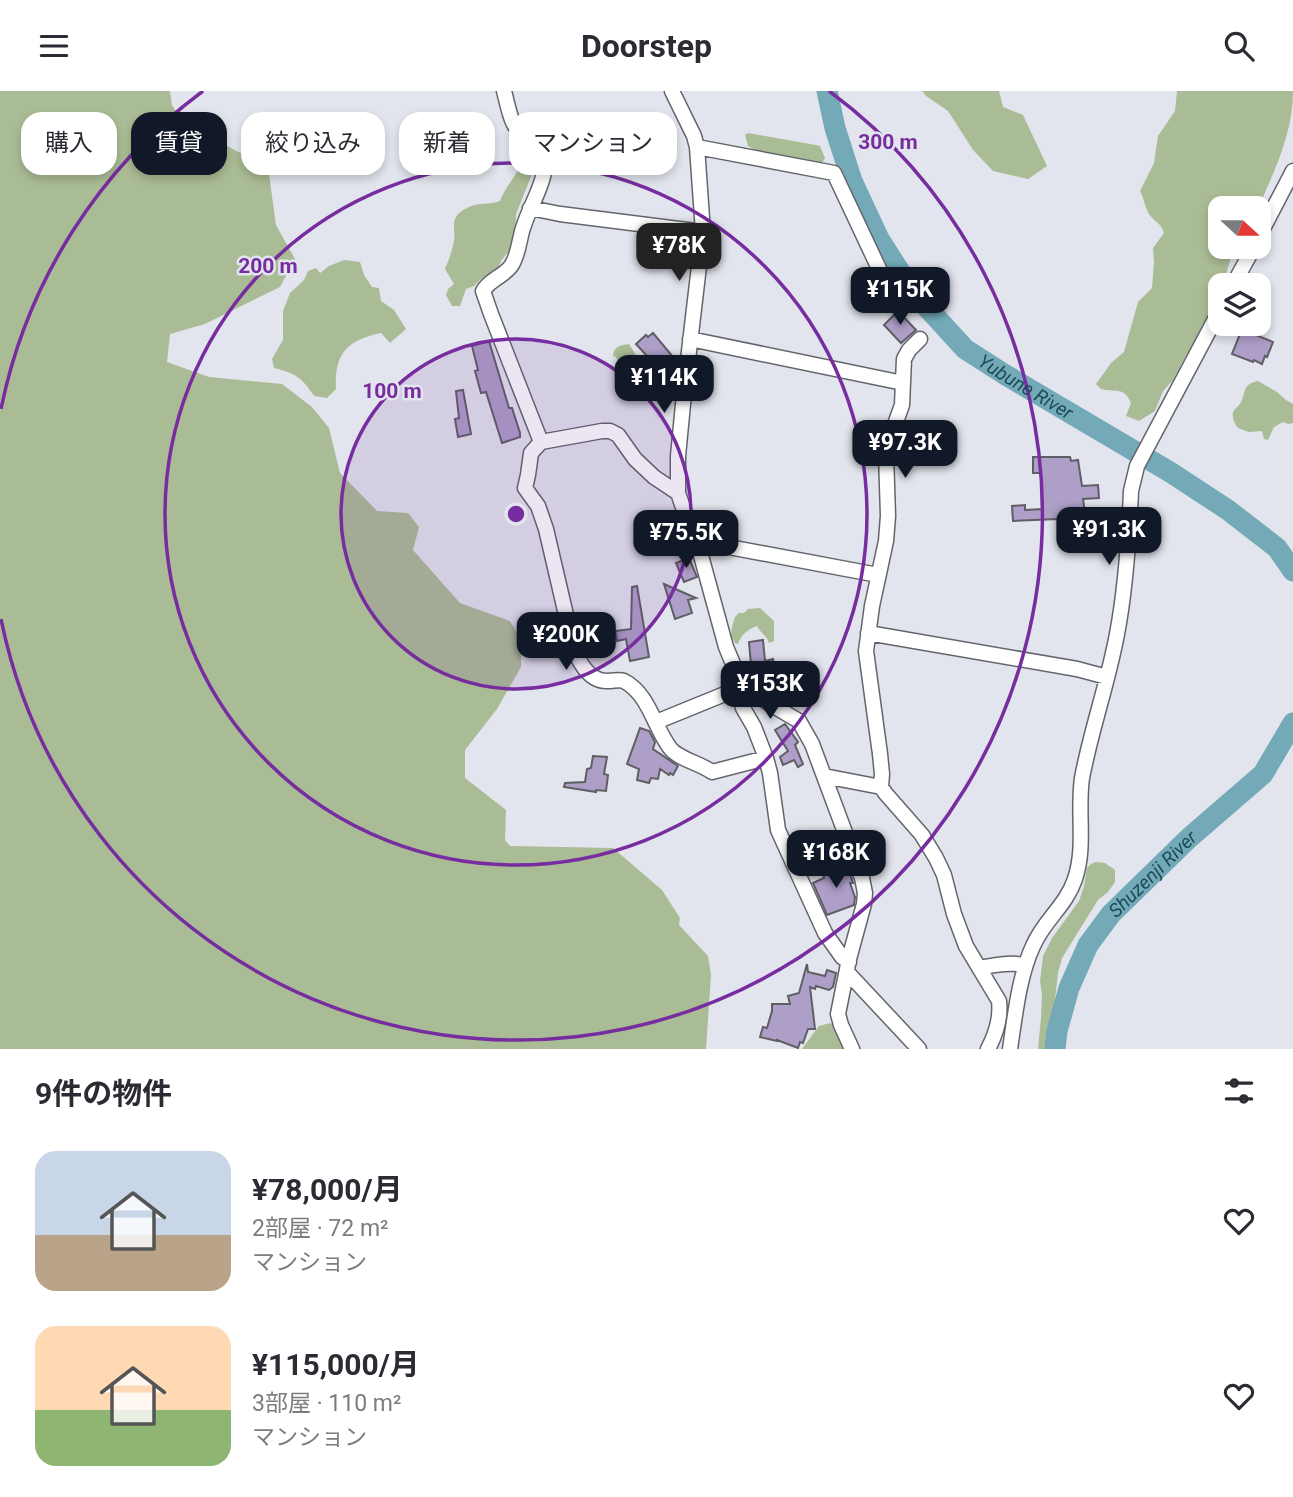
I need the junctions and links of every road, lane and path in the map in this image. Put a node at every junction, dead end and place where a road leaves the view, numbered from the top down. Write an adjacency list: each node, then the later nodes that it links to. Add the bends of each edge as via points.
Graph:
1 (505, 91): 5 (street, via 514,124 535,133 543,144 545,166)
2 (673, 91): 3 (street)
3 (697, 147): 7 (street); 8 (street, via 834,173)
4 (1291, 179): 6 (street)
5 (530, 208): 7 (street); 13 (street, via 509,269 483,291)
6 (1271, 215)
7 (703, 232): 10 (street)
8 (881, 273)
9 (1208, 333): 18 (street, via 1137,466 1130,491 1123,595)
10 (690, 339): 12 (street); 14 (street)
11 (920, 339): 12 (street, via 904,359)
12 (903, 383): 16 (street, via 902,405 886,453 888,516)
13 (541, 442): 14 (street, via 610,431 654,477); 20 (street, via 531,453 525,488 546,529 577,656 591,676 624,681 639,693)
14 (678, 493): 15 (street)
15 (698, 541): 16 (street); 19 (street)
16 (878, 575): 17 (street)
17 (868, 633): 18 (street); 23 (street, via 866,651)
18 (1107, 677): 24 (street, via 1080,793 1078,868 1060,909 1038,935)
19 (739, 686): 20 (street); 21 (street, via 743,708); 22 (street, via 799,722)
20 (656, 722): 21 (street, via 670,749 712,772)
21 (766, 758): 25 (street, via 778,830 825,933)
22 (824, 776): 23 (street); 25 (street, via 865,893)
23 (881, 786): 26 (street, via 936,858 958,928)
24 (1025, 965): 26 (street); 30 (street)
25 (848, 967): 27 (street, via 838,1014); 28 (street)
26 (979, 968): 29 (street, via 1000,1009)
27 (852, 1049)
28 (919, 1049)
29 (988, 1049)
30 (1010, 1049)

